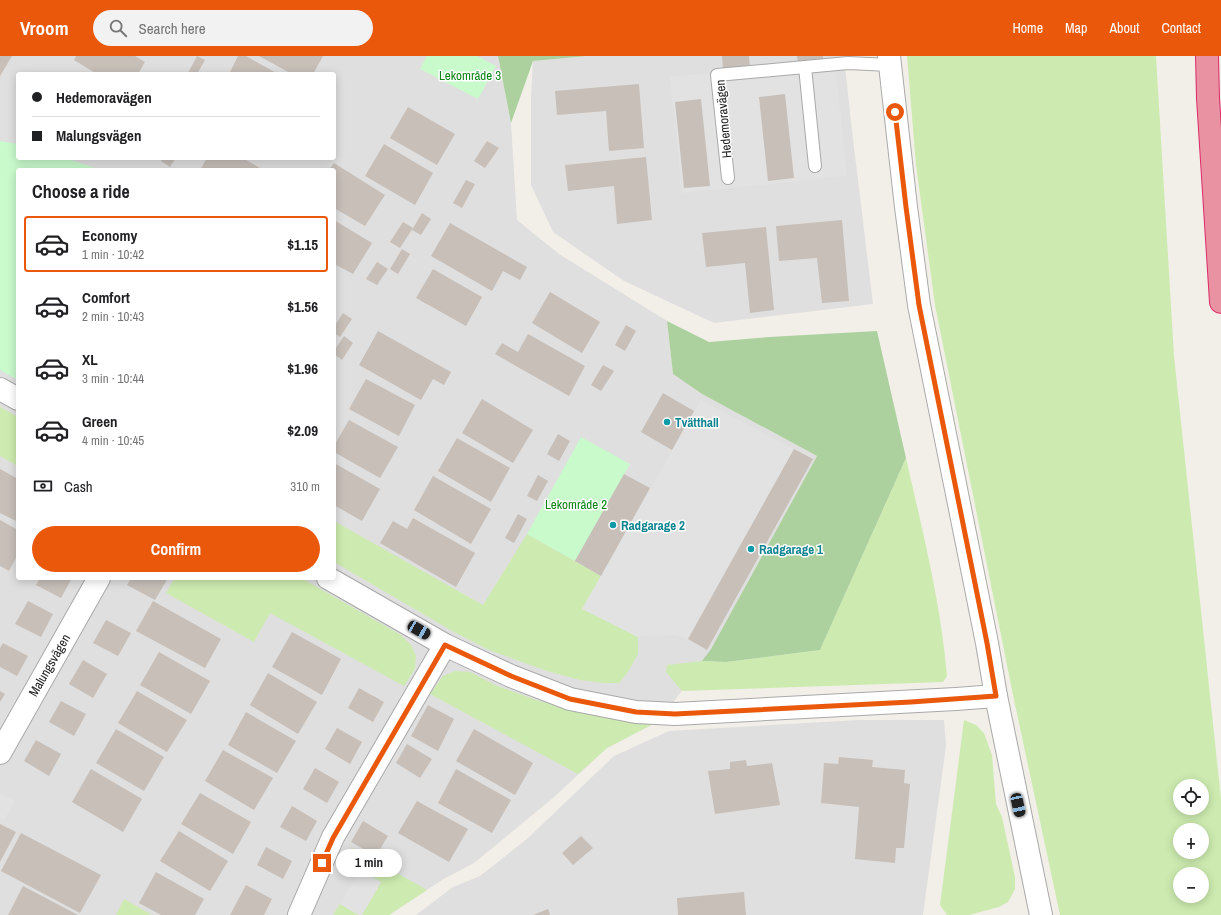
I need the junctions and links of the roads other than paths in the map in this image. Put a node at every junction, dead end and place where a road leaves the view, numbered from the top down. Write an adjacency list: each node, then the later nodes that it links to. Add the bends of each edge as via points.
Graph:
1 (1207, 56): 6 (highway)
2 (889, 61): 3 (lane, Hedemoravägen); 12 (street, Hedemoravägen, via 919,305)
3 (805, 67): 4 (lane); 5 (lane, Hedemoravägen, via 717,75)
4 (814, 166)
5 (728, 178)
6 (1221, 302)
7 (0, 389): 8 (street)
8 (16, 398)
9 (98, 580): 13 (street, Malungsvägen)
10 (331, 580): 11 (street)
11 (445, 645): 12 (street, via 511,676 570,699 636,712 675,714); 14 (street, via 333,838)
12 (996, 696): 15 (street, Hedemoravägen)
13 (0, 753)
14 (299, 915)
15 (1039, 915)

